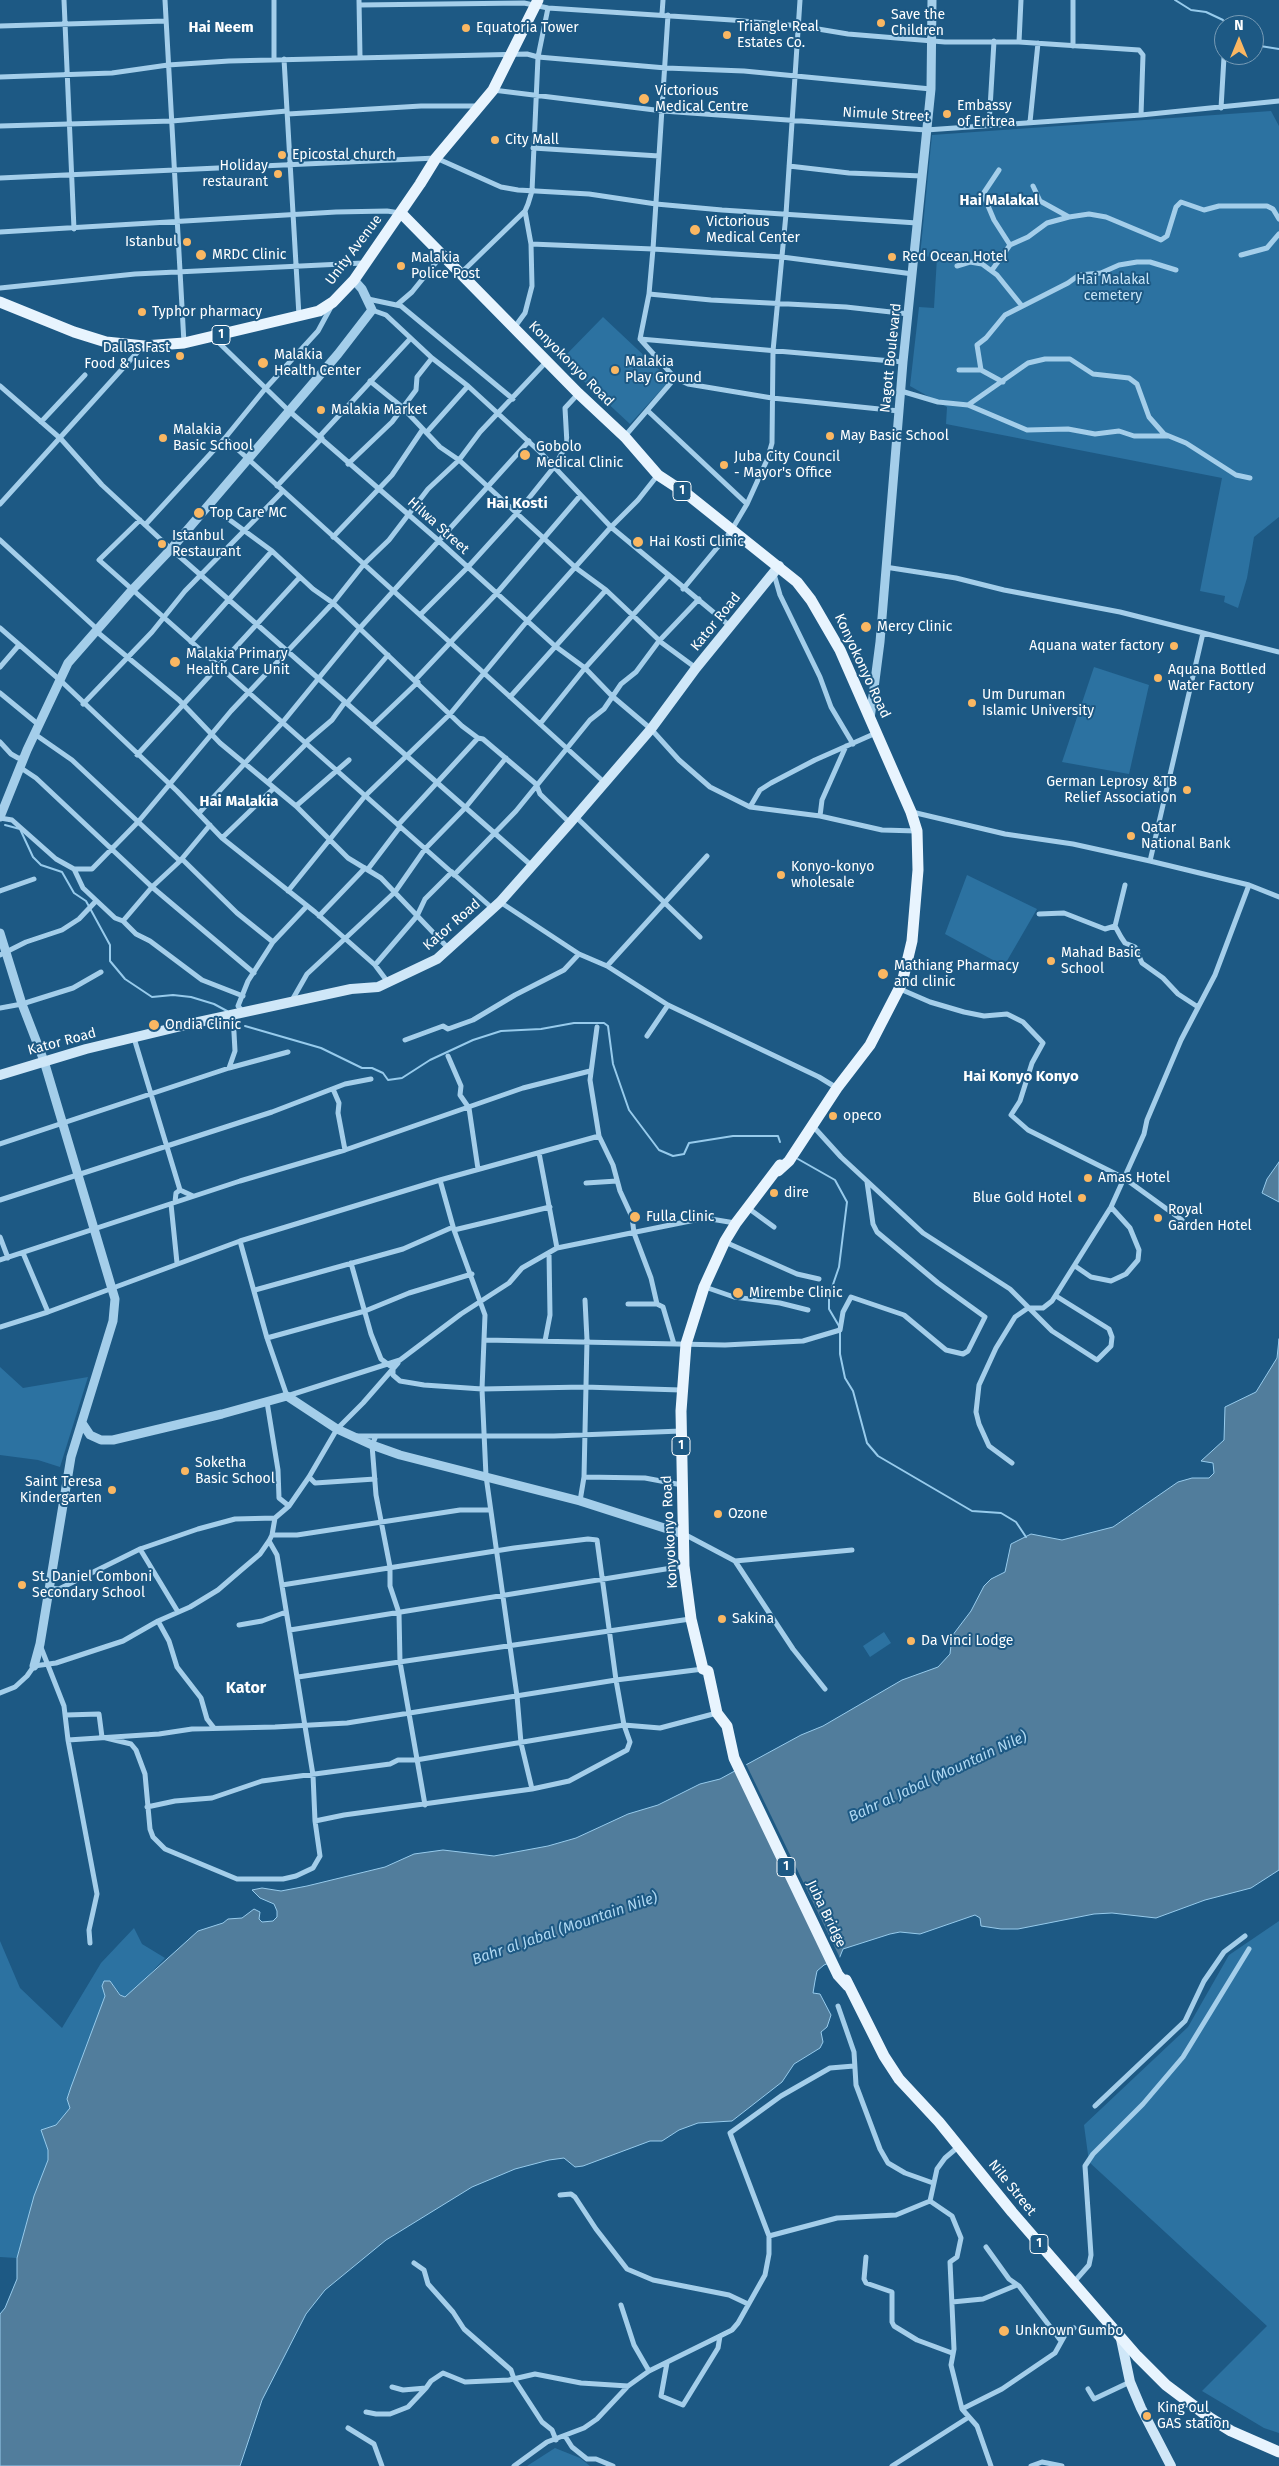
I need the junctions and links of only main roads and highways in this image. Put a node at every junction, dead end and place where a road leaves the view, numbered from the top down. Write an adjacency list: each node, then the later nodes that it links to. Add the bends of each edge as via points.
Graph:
1 (537, 2): 2 (main road, Unity Avenue, via 493,90 436,158)
2 (401, 213): 3 (main road, Unity Avenue / 1, via 354,280 333,302 319,311 213,337 144,346 106,342); 4 (main road, Konyokonyo Road / 1, via 659,473)
3 (0, 302)
4 (776, 570): 5 (main road, Kator Road, via 651,729 573,820 496,905 437,959 378,987 352,989 233,1014); 6 (main road, Konyokonyo Road / 1, via 797,582 830,630 918,831 918,870 912,941 900,988 870,1045 736,1223 704,1287 686,1344 681,1390 684,1566 691,1619 703,1669 708,1670 717,1713 727,1726)
5 (0, 1075)
6 (736, 1757): 7 (main road, Juba Bridge / 1)
7 (848, 1986): 8 (main road, Nile Street / 1, via 891,2068)
8 (1121, 2339): 9 (main road, Nile Street / 1, via 1166,2385 1194,2407 1230,2431); 10 (main road, via 1130,2382)
9 (1279, 2452)
10 (1171, 2466)

